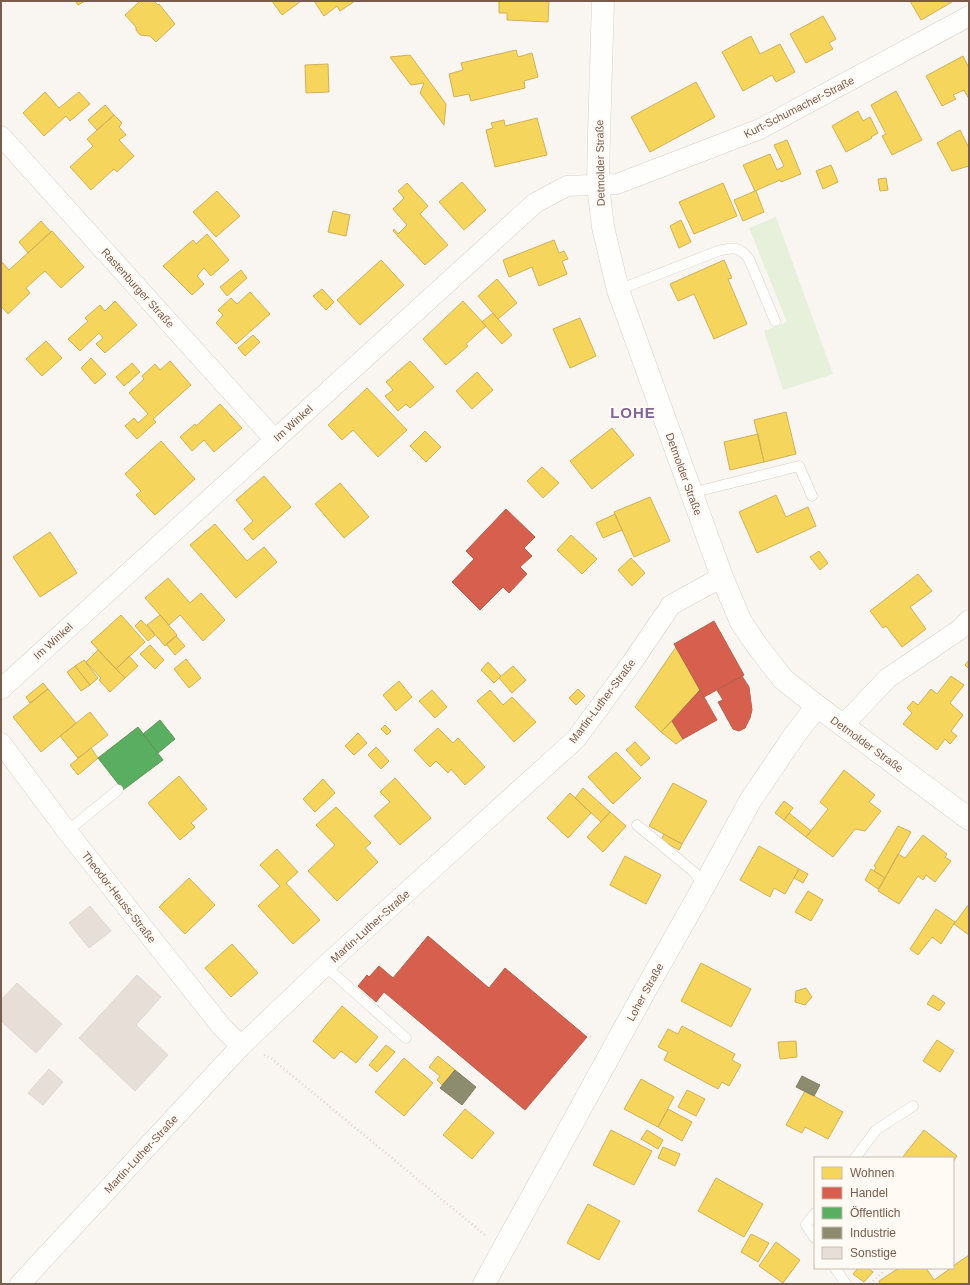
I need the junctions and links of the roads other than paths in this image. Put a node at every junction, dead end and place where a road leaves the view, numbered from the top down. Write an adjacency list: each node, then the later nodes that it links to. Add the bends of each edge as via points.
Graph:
1 (603, 1): 4 (main road, Detmolder Straße)
2 (969, 16): 4 (street, Kurt-Schumacher-Straße, via 760,129 617,184)
3 (1, 136): 7 (street, Rastenburger Straße)
4 (598, 185): 5 (main road, Detmolder Straße, via 603,227); 7 (street, Im Winkel, via 567,186 535,203)
5 (618, 290): 6 (lane, via 718,251 738,249 749,259); 8 (main road, Detmolder Straße)
6 (775, 321)
7 (275, 440): 12 (street, Im Winkel)
8 (691, 492): 9 (lane, via 799,466); 10 (main road, Detmolder Straße)
9 (812, 496)
10 (722, 577): 13 (main road, Detmolder Straße, via 741,622 758,647 783,679); 21 (street, Martin-Luther-Straße, via 671,605 607,699 576,739)
11 (969, 620): 14 (street, via 959,630 888,678)
12 (1, 688)
13 (817, 706): 14 (main road, Detmolder Straße); 20 (main road, Loher Straße, via 750,801)
14 (843, 725): 17 (main road, Detmolder Straße)
15 (1, 743): 19 (street, Theodor-Heuss-Straße)
16 (118, 790): 19 (lane)
17 (969, 819)
18 (637, 825): 20 (lane, via 694,872)
19 (66, 830): 23 (street, Theodor-Heuss-Straße, via 221,1026)
20 (704, 886): 30 (main road, Loher Straße)
21 (325, 966): 22 (lane); 23 (street, Martin-Luther-Straße)
22 (406, 1038)
23 (242, 1046): 29 (street, Martin-Luther-Straße)
24 (913, 1106): 25 (lane, via 876,1130)
25 (856, 1157)
26 (814, 1214): 27 (lane, via 806,1225)
27 (814, 1237)
28 (837, 1269): 31 (lane)
29 (20, 1284)
30 (484, 1284)
31 (846, 1284)

